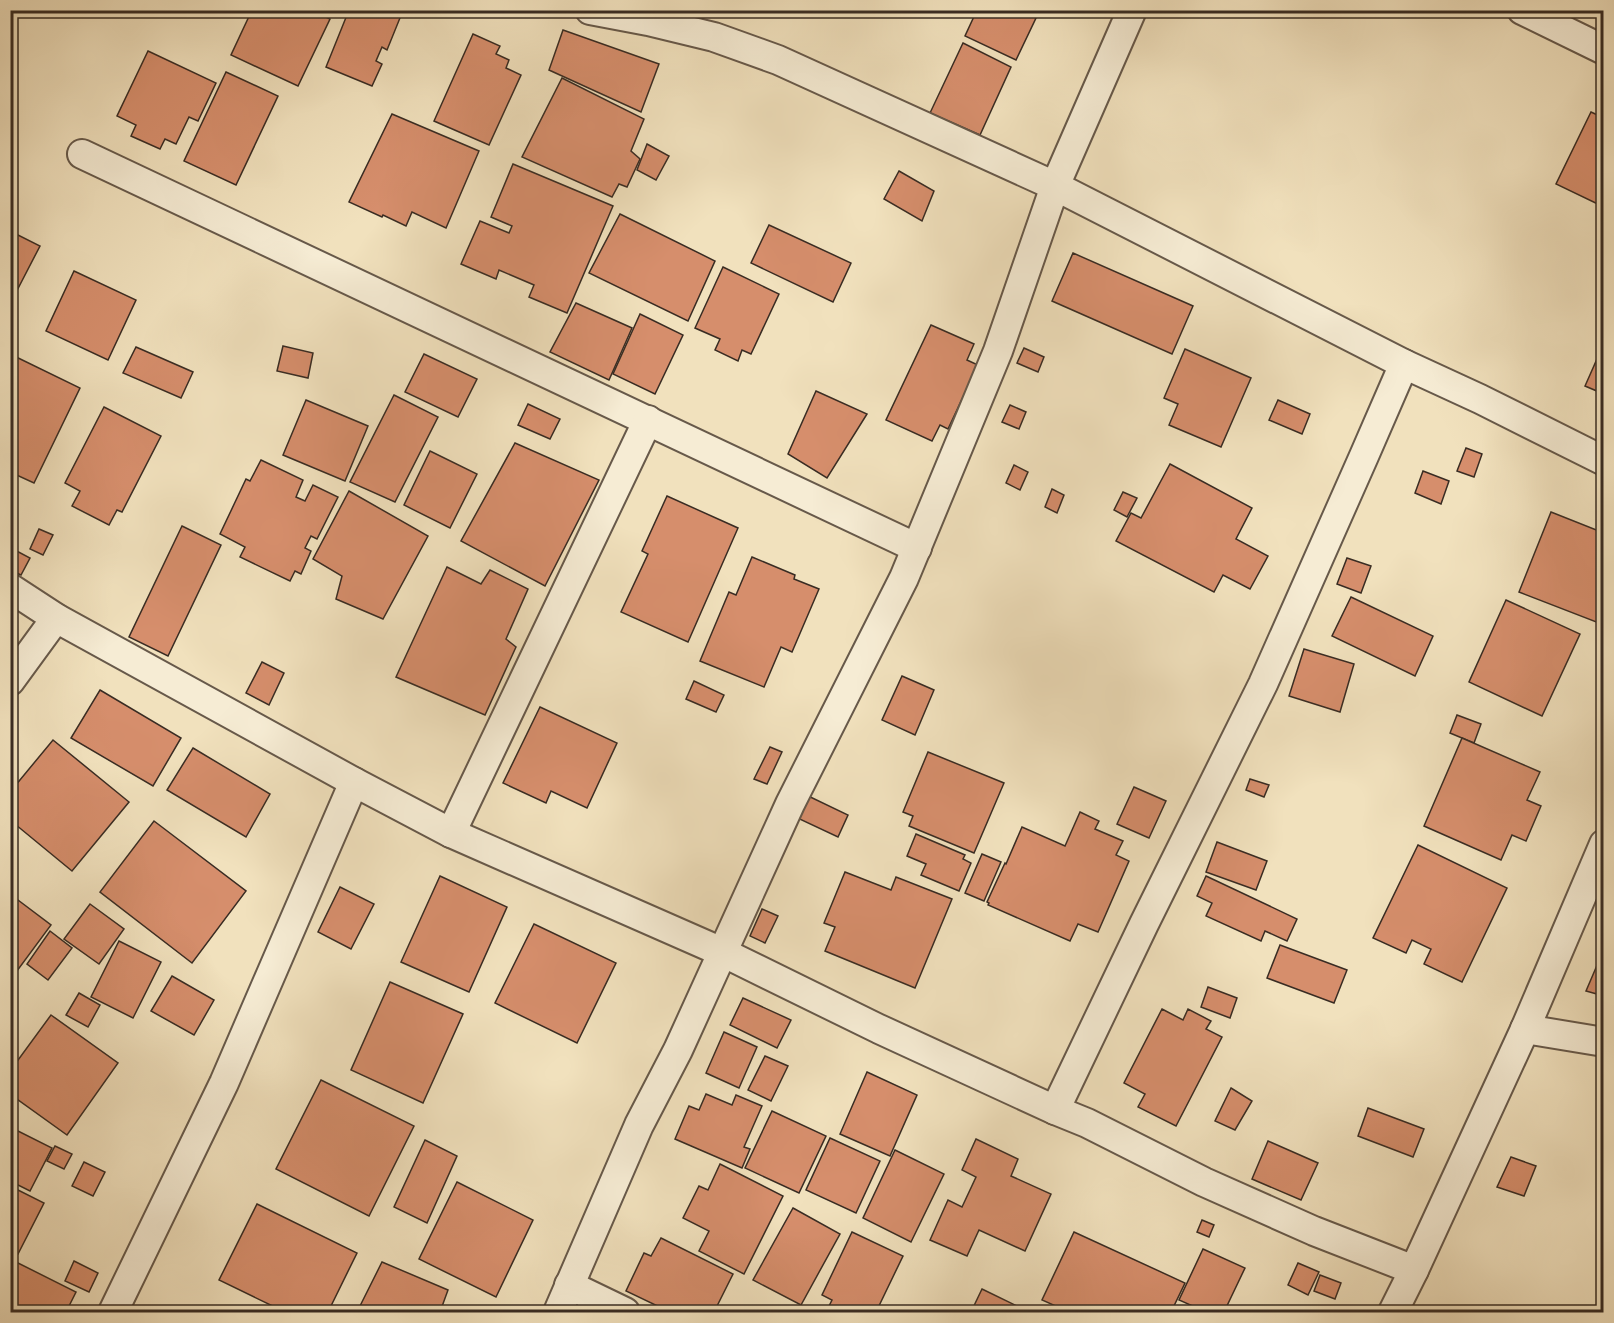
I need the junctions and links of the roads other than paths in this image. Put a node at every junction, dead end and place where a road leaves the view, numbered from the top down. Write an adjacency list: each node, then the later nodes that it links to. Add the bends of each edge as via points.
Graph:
1 (590, 10): 6 (street, via 714,37 778,60)
2 (1132, 10): 6 (street)
3 (1522, 10): 4 (street)
4 (1604, 50)
5 (82, 154): 8 (street)
6 (1055, 186): 7 (street); 10 (street, via 998,351)
7 (1404, 364): 9 (street); 20 (street, via 1263,684)
8 (648, 420): 10 (street); 15 (street)
9 (1604, 461)
10 (917, 548): 17 (street, via 790,804)
11 (10, 588): 12 (street)
12 (56, 618): 13 (street); 14 (street)
13 (10, 681)
14 (354, 782): 15 (street); 23 (street, via 224,1083)
15 (451, 833): 17 (street)
16 (1604, 844): 18 (street)
17 (722, 952): 20 (street); 22 (street, via 639,1125)
18 (1525, 1029): 19 (street); 21 (street)
19 (1604, 1042)
20 (1054, 1110): 21 (street, via 1314,1231)
21 (1414, 1270): 26 (street)
22 (569, 1286): 24 (street); 25 (street)
23 (113, 1312)
24 (558, 1312)
25 (625, 1312)
26 (1393, 1312)

